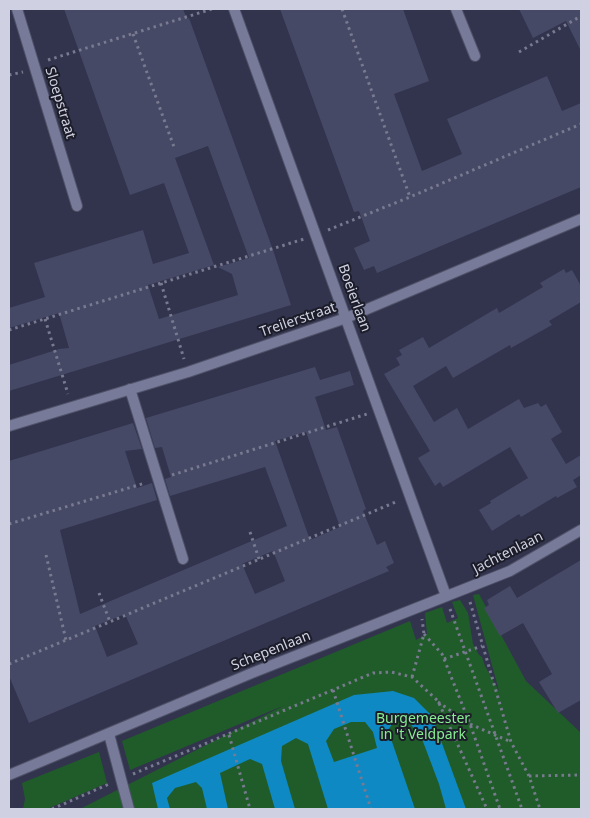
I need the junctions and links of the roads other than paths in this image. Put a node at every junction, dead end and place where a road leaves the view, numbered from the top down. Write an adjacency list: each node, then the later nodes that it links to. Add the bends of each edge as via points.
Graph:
1 (17, 9): 5 (street, Sloepstraat)
2 (234, 9): 7 (street, Boeierlaan)
3 (456, 9): 4 (street)
4 (474, 56)
5 (77, 206)
6 (581, 219): 7 (street, Treilerstraat)
7 (346, 318): 8 (street, Treilerstraat); 12 (street, Boeierlaan)
8 (130, 389): 9 (street, Treilerstraat); 11 (street)
9 (9, 426)
10 (581, 530): 12 (street, Jachtenlaan, via 510,571)
11 (183, 559)
12 (446, 596): 13 (street, Schepenlaan)
13 (108, 734): 14 (street, Schepenlaan); 15 (street)
14 (9, 775)
15 (129, 809)

